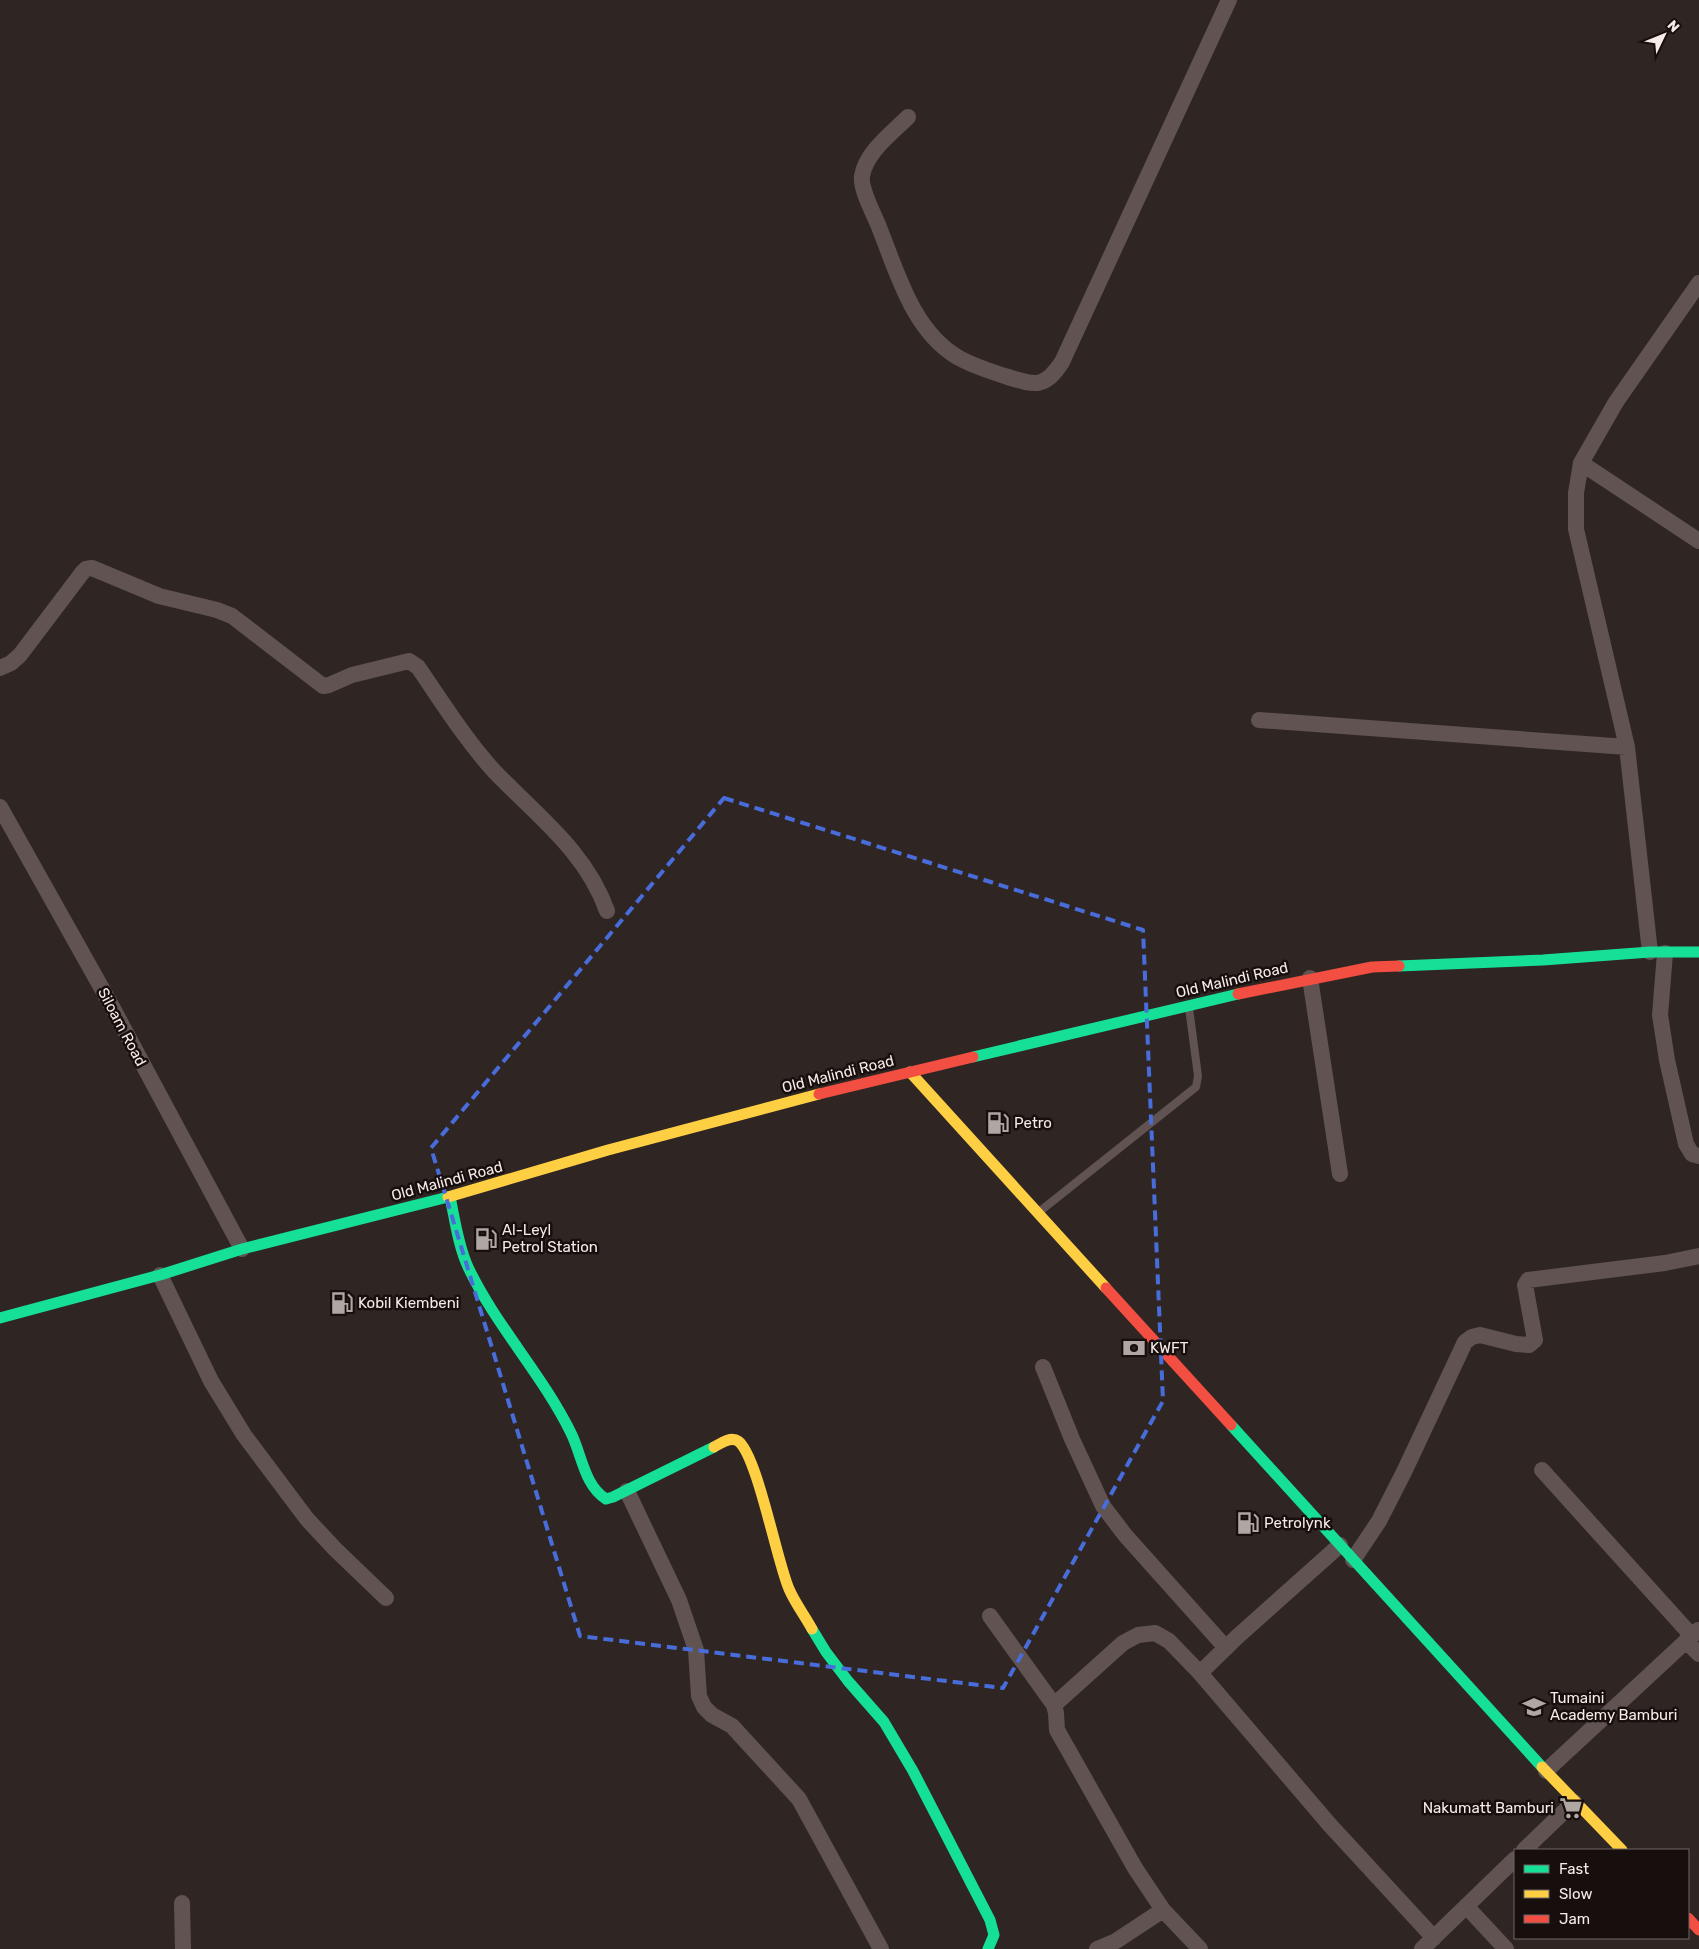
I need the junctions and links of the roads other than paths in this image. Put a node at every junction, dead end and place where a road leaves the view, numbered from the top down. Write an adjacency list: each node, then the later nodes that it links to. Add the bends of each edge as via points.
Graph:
1 (1229, 0): 2 (street, via 1062,362 1053,376 1039,384 995,373 958,358 931,334 901,284 862,179 873,152)
2 (908, 117)
3 (1699, 283): 4 (street, via 1616,402)
4 (1581, 463): 5 (street); 8 (street, via 1576,493 1576,528)
5 (1699, 541)
6 (0, 668): 10 (street, via 20,654 82,573 92,568 158,596 232,616 322,686 352,674 409,662 418,667 494,771 572,850 597,886)
7 (1259, 720): 8 (street)
8 (1627, 747): 12 (street)
9 (0, 807): 20 (street, Siloam Road)
10 (607, 911)
11 (1699, 952): 12 (main road, Old Malindi Road)
12 (1657, 953): 13 (main road, Old Malindi Road, via 1372,967); 16 (street, via 1660,1015 1666,1051 1686,1144 1692,1154)
13 (1310, 978): 14 (main road, Old Malindi Road); 17 (street)
14 (1188, 1006): 15 (main road, Old Malindi Road); 19 (lane, via 1198,1076 1196,1087)
15 (910, 1072): 18 (main road, Old Malindi Road, via 635,1143); 19 (main road)
16 (1699, 1156)
17 (1340, 1174)
18 (450, 1197): 20 (main road, Old Malindi Road); 26 (main road, via 467,1266 509,1337 564,1418 593,1486 606,1499)
19 (1037, 1214): 27 (main road)
20 (242, 1249): 22 (main road, Old Malindi Road)
21 (1699, 1256): 28 (street, via 1665,1264 1528,1280 1525,1284 1535,1340 1529,1345 1516,1344 1480,1335 1465,1342 1379,1521)
22 (160, 1275): 23 (main road, Old Malindi Road); 29 (street, via 211,1381 244,1435 307,1519)
23 (0, 1318)
24 (1043, 1367): 32 (street, via 1103,1506)
25 (1542, 1470): 31 (street)
26 (627, 1491): 48 (street, via 678,1600 696,1650 698,1696 704,1707 732,1726 799,1799); 49 (main road, via 730,1439 744,1447 790,1589 826,1652 884,1722 913,1771 990,1920 994,1937)
27 (1340, 1545): 28 (main road); 32 (street)
28 (1353, 1560): 36 (main road)
29 (386, 1598)
30 (990, 1616): 35 (street)
31 (1692, 1635): 33 (street); 36 (street)
32 (1226, 1648): 34 (street)
33 (1699, 1654)
34 (1200, 1674): 35 (street, via 1156,1633 1138,1635 1123,1643); 46 (street, via 1329,1824)
35 (1054, 1705): 43 (street, via 1057,1730 1135,1868)
36 (1546, 1771): 37 (main road)
37 (1574, 1802): 38 (street); 39 (main road)
38 (1525, 1849)
39 (1621, 1849)
40 (1514, 1859): 42 (street)
41 (182, 1903): 47 (street)
42 (1466, 1906): 46 (street); 53 (street)
43 (1163, 1910): 50 (street, via 1116,1941); 51 (street)
44 (1689, 1919): 45 (main road)
45 (1699, 1930)
46 (1434, 1938): 52 (street)
47 (183, 1949)
48 (881, 1949)
49 (988, 1949)
50 (1097, 1949)
51 (1200, 1949)
52 (1422, 1949)
53 (1506, 1949)

